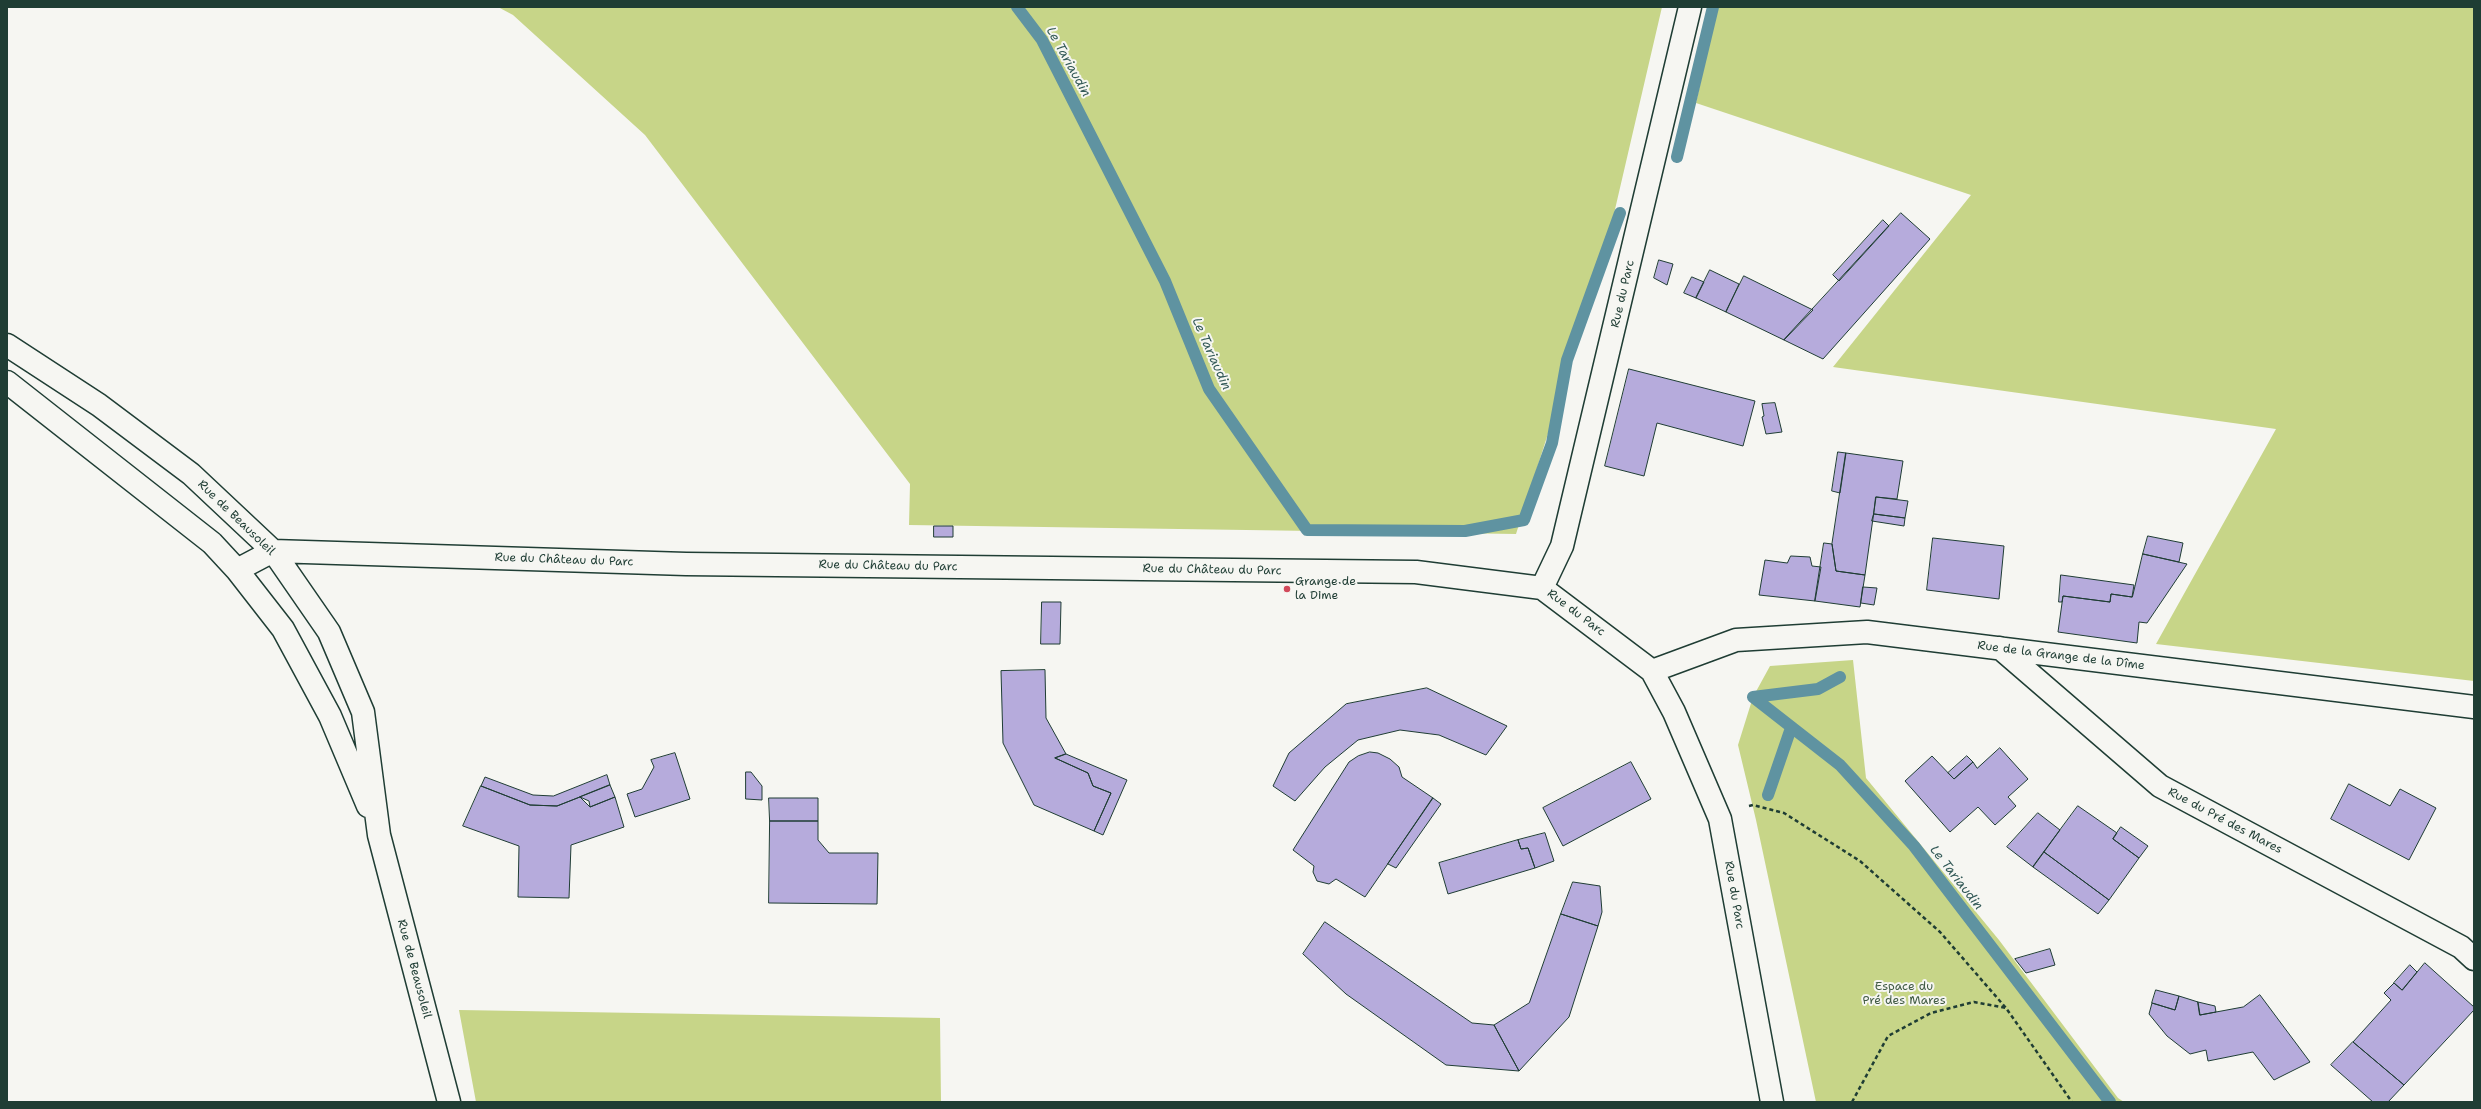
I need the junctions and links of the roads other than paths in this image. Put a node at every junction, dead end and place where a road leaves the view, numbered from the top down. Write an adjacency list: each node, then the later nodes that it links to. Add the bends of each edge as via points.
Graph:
1 (1690, 7): 6 (street, Rue du Parc, via 1564,538)
2 (7, 346): 4 (street, Rue de Beausoleil, via 99,405 192,474)
3 (7, 382): 5 (street, Rue de Beausoleil, via 212,543)
4 (273, 551): 5 (street, Rue du Château du Parc); 6 (street, Rue du Château du Parc, via 686,564 1416,572); 10 (street, Rue de Beausoleil, via 329,632 363,712)
5 (237, 570): 10 (street, Rue de Beausoleil, via 283,629 330,716)
6 (1542, 588): 8 (street, Rue du Parc)
7 (2000, 648): 8 (street, Rue de la Grange de la Dîme, via 1867,632 1736,640); 9 (street, Rue de la Grange de la Dîme); 11 (street, Rue du Pré des Mares, via 2160,786 2461,947)
8 (1652, 671): 13 (street, Rue du Parc, via 1674,712 1720,819)
9 (2474, 707)
10 (379, 835): 12 (street, Rue de Beausoleil)
11 (2474, 959)
12 (449, 1102)
13 (1772, 1102)

